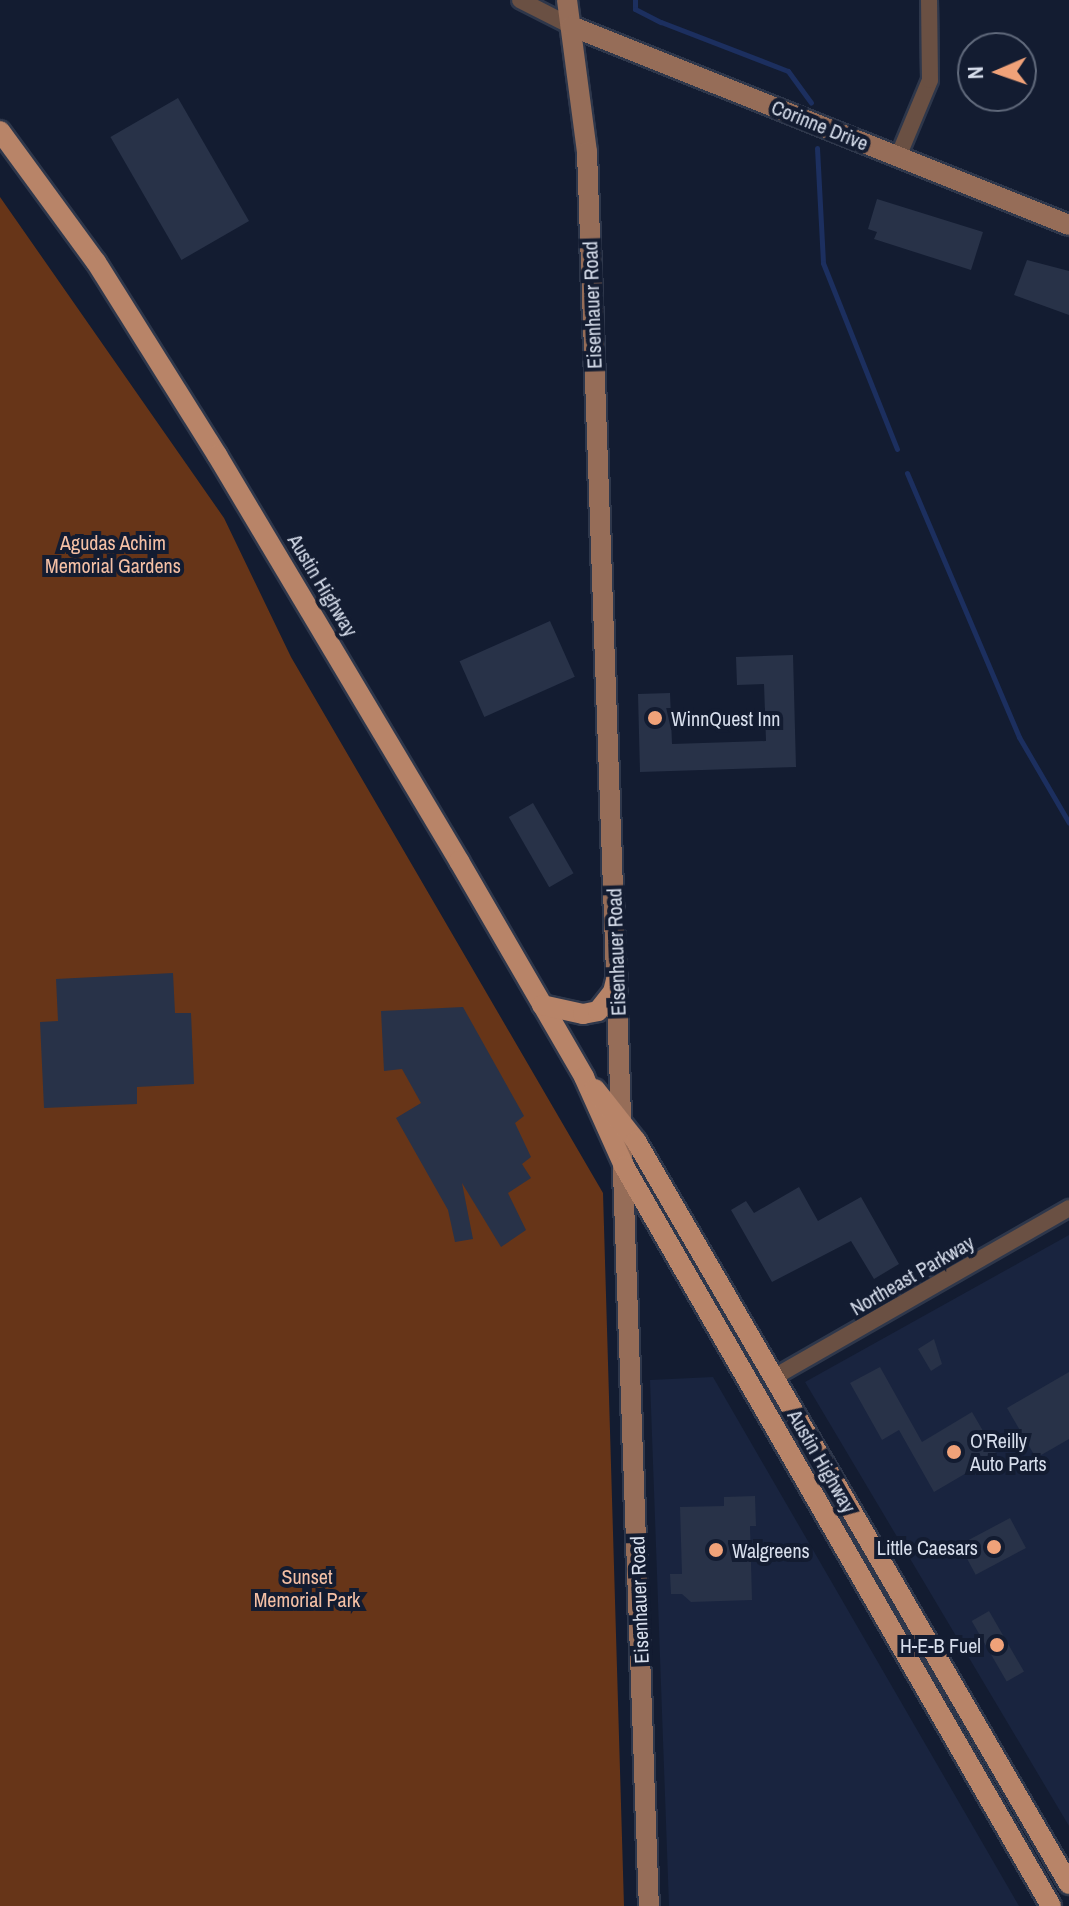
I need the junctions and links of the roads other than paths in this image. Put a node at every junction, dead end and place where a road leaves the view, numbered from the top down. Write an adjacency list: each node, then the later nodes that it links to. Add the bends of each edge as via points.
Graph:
1 (520, 0): 4 (street)
2 (567, 0): 4 (main road, Eisenhauer Road)
3 (929, 0): 6 (street, via 930,80)
4 (571, 26): 6 (main road, Corinne Drive); 8 (main road, Eisenhauer Road, via 587,152)
5 (0, 131): 9 (main road, Austin Highway, via 96,262 209,442)
6 (898, 157): 7 (main road, Corinne Drive)
7 (1069, 225)
8 (617, 976): 9 (main road, via 613,992 598,1011 583,1014); 11 (main road, Eisenhauer Road)
9 (542, 1005): 10 (main road, Austin Highway)
10 (584, 1077): 11 (main road, Austin Highway); 12 (main road, Austin Highway)
11 (622, 1117): 12 (main road, Eisenhauer Road); 14 (main road, Austin Highway)
12 (624, 1166): 15 (main road, Austin Highway); 18 (main road, Eisenhauer Road)
13 (1069, 1208): 14 (street, Northeast Parkway)
14 (776, 1376): 16 (main road, Austin Highway)
15 (997, 1813): 17 (main road, via 1019,1812); 19 (main road, Austin Highway)
16 (1069, 1884)
17 (1069, 1891)
18 (649, 1906)
19 (1051, 1906)

